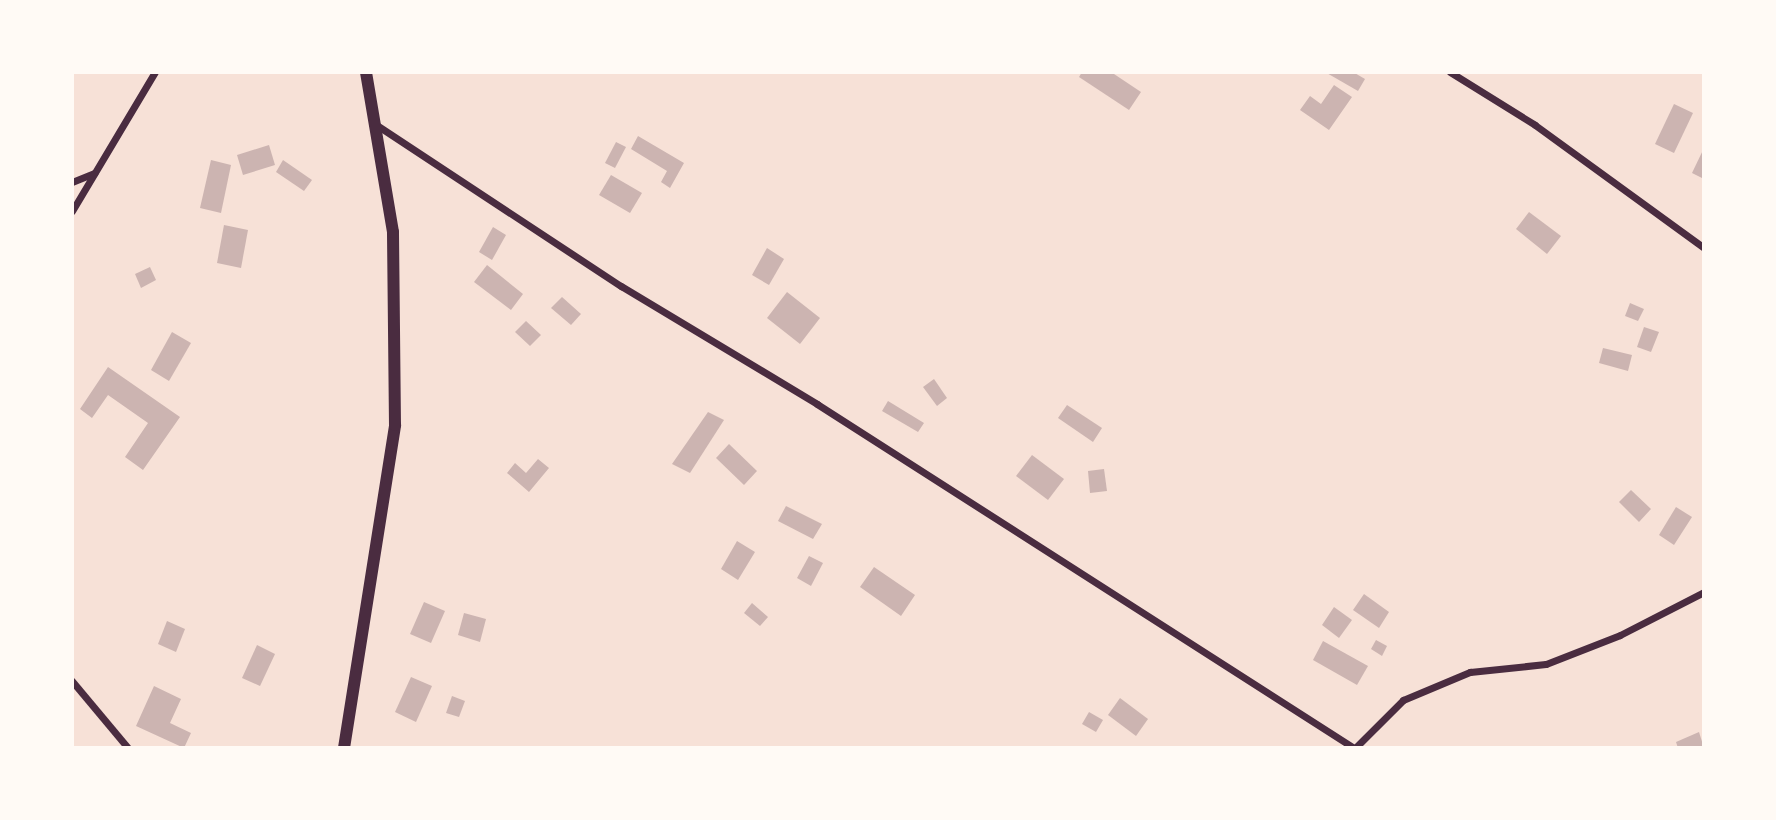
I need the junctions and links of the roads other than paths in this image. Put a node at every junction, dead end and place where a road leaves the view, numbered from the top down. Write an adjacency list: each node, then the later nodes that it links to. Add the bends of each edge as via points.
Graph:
1 (155, 72): 5 (street)
2 (366, 72): 4 (street)
3 (1450, 72): 8 (street, via 1535,125)
4 (375, 124): 12 (street, via 393,232 395,425); 13 (street, via 621,286 817,404)
5 (94, 173): 6 (street); 7 (street)
6 (72, 182)
7 (72, 211)
8 (1704, 248)
9 (1704, 592): 13 (street, via 1620,635 1546,664 1470,673 1403,699)
10 (72, 681): 11 (street)
11 (128, 748)
12 (344, 748)
13 (1355, 748)

